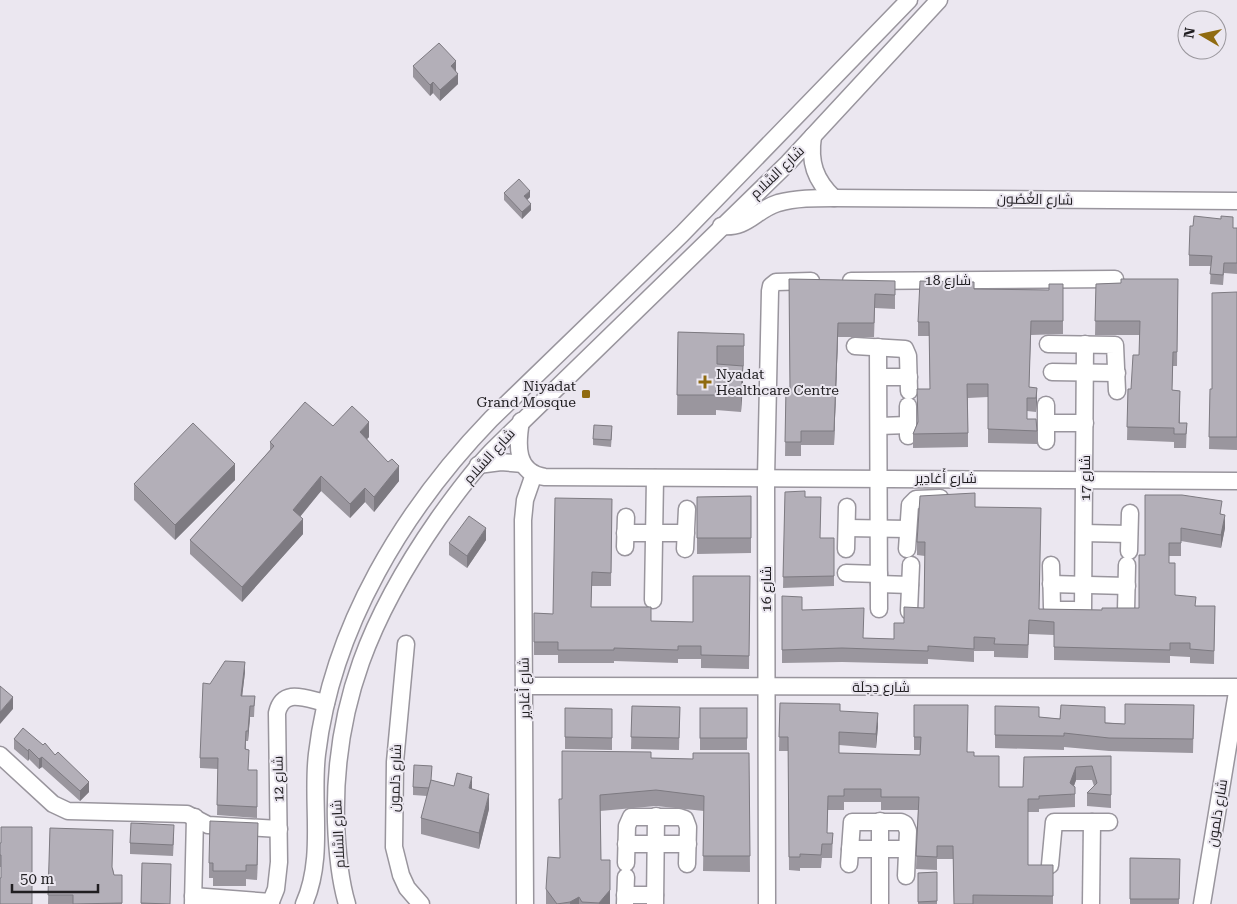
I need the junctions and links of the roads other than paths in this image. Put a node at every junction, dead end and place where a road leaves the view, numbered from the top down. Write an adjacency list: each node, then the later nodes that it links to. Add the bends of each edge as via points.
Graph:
1 (909, 0): 4 (street, شارع السَّلام)
2 (939, 0): 3 (street, شارع السَّلام)
3 (808, 141): 4 (street, via 785,152); 5 (street, شارع السَّلام); 6 (street, via 812,164 824,188)
4 (767, 147): 5 (street, via 770,168); 62 (street, شارع السَّلام, via 491,419 439,476 404,527 368,590 344,644)
5 (753, 195): 8 (street, شارع السَّلام)
6 (834, 198): 7 (street, شارع الغُصُون); 8 (street, شارع الغُصُون, via 777,203 737,227)
7 (1237, 201)
8 (721, 226): 22 (street, شارع السَّلام)
9 (1115, 278): 10 (street, شارع 18)
10 (780, 281): 30 (street, شارع 16, via 772,284 770,291)
11 (1048, 344): 12 (street)
12 (1085, 344): 16 (street, شارع 17); 17 (street, via 1115,345)
13 (855, 346): 14 (street)
14 (878, 347): 18 (street); 20 (street, via 905,349)
15 (1052, 372): 16 (street)
16 (1085, 372): 17 (street); 24 (street, شارع 17)
17 (1117, 373): 19 (street)
18 (879, 377): 20 (street); 25 (street)
19 (1117, 390)
20 (909, 391): 25 (street, via 908,431)
21 (1046, 405): 23 (street)
22 (521, 421): 27 (street, شارع السَّلام); 28 (street, شارع أَغادِير, via 518,447)
23 (1046, 423): 24 (street); 26 (street)
24 (1085, 423): 32 (street, شارع 17)
25 (879, 426): 31 (street)
26 (1046, 441)
27 (478, 465): 28 (street, شارع أَغادِير, via 501,462); 83 (street, شارع السَّلام, via 419,546 384,605 363,653 342,729 337,768 338,863)
28 (529, 469): 29 (street, شارع أَغادِير, via 552,477); 58 (street, شارع أَغادِير, via 523,520)
29 (655, 478): 30 (street, شارع أَغادِير); 42 (street)
30 (766, 478): 31 (street, شارع أَغادِير); 59 (street, شارع 16)
31 (879, 478): 32 (street, شارع أَغادِير); 39 (street)
32 (1085, 479): 33 (street, شارع أَغادِير); 43 (street, شارع 17)
33 (1237, 481)
34 (955, 497): 40 (street, via 912,501)
35 (848, 507): 38 (street)
36 (688, 509): 42 (street, via 686,541)
37 (1130, 513): 44 (street)
38 (847, 528): 39 (street); 46 (street, via 846,567)
39 (879, 528): 40 (street); 46 (street)
40 (908, 529): 48 (street)
41 (625, 532): 42 (street)
42 (654, 533): 51 (street)
43 (1084, 534): 44 (street); 49 (street, شارع 17)
44 (1129, 534): 50 (street)
45 (1051, 565): 47 (street)
46 (879, 579): 48 (street); 52 (street)
47 (1051, 584): 49 (street); 54 (street, via 1054,609)
48 (910, 585): 53 (street)
49 (1084, 585): 50 (street); 54 (street, شارع 17)
50 (1127, 586): 56 (street)
51 (653, 600)
52 (879, 609)
53 (909, 611)
54 (1084, 611): 55 (street)
55 (1103, 611)
56 (1126, 611)
57 (406, 644): 84 (street, شارع دَلمون, via 395,762 394,847 400,875)
58 (525, 686): 59 (street, شارع دِجلَة); 85 (street, شارع أَغادِير)
59 (765, 686): 60 (street, شارع دِجلَة); 86 (street, شارع 16)
60 (1237, 687)
61 (1237, 692): 89 (street, شارع دَلمون)
62 (326, 703): 69 (street, شارع 12, via 296,697 286,698 279,704); 82 (street, شارع السَّلام, via 317,754 315,863)
63 (0, 755): 65 (street, via 59,808 79,812)
64 (656, 816): 70 (street, via 629,819); 71 (street); 72 (street, via 685,820)
65 (194, 817): 69 (street, via 208,825); 80 (street)
66 (880, 821): 73 (street); 73 (street, via 852,822 850,856); 74 (street, via 905,824)
67 (1092, 822): 68 (street); 76 (street, via 1054,822); 88 (street)
68 (1109, 822)
69 (279, 829): 81 (street, شارع 12, via 278,875)
70 (626, 844): 71 (street); 78 (street)
71 (656, 844): 72 (street); 79 (street)
72 (688, 844): 75 (street)
73 (880, 849): 74 (street); 87 (street)
74 (907, 849): 77 (street)
75 (687, 864)
76 (1050, 866)
77 (906, 876)
78 (625, 899): 79 (street)
79 (655, 899)
80 (193, 900): 81 (street)
81 (270, 903)
82 (304, 904)
83 (347, 904)
84 (421, 904)
85 (525, 904)
86 (767, 904)
87 (880, 904)
88 (1091, 904)
89 (1202, 904)

